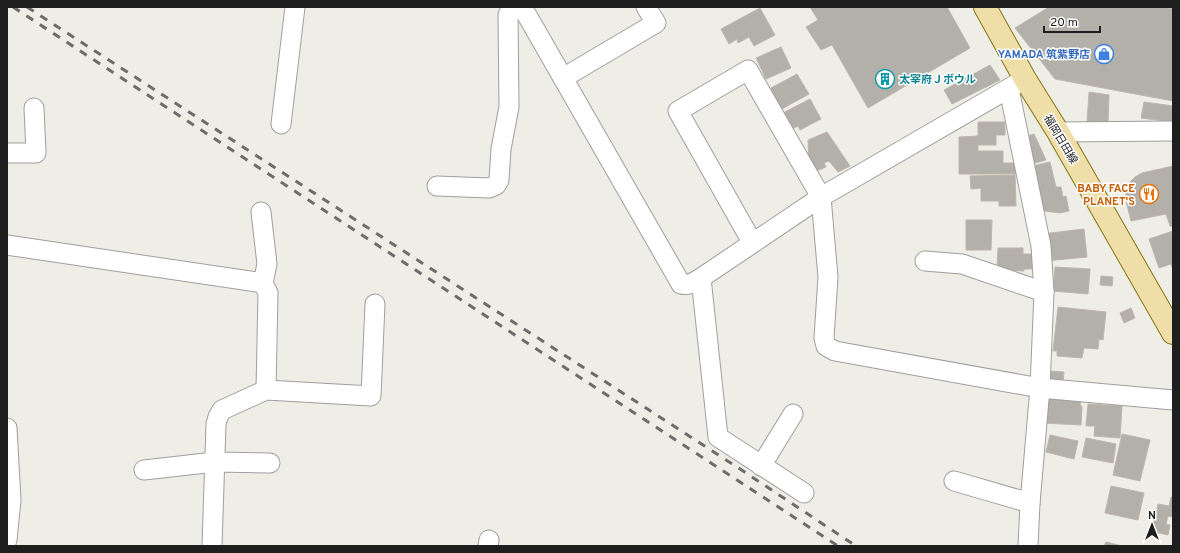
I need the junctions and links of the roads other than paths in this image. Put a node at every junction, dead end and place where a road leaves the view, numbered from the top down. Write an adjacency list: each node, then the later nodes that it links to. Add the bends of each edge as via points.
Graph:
1 (295, 7): 9 (street)
2 (512, 7): 13 (street, via 508,15 509,107 500,149 499,180 489,188)
3 (520, 7): 6 (street)
4 (646, 7): 6 (street, via 656,23)
5 (985, 7): 7 (main road, 福岡日田線)
6 (563, 78): 19 (street, via 681,284 691,284)
7 (1017, 84): 11 (main road, 福岡日田線); 14 (street); 21 (street, via 1041,246)
8 (34, 108): 12 (street, via 36,153)
9 (281, 124)
10 (1173, 131): 11 (street)
11 (1058, 132): 23 (main road, 福岡日田線)
12 (7, 153)
13 (437, 186)
14 (821, 197): 16 (street); 16 (street, via 748,70 678,111); 24 (street, via 828,277 824,338 826,346 835,351)
15 (261, 212): 20 (street, via 267,264)
16 (752, 242): 19 (street)
17 (7, 245): 20 (street)
18 (925, 261): 21 (street, via 962,264)
19 (701, 278): 31 (street, via 718,437)
20 (263, 283): 25 (street, via 268,293)
21 (1044, 292): 24 (street)
22 (375, 304): 25 (street, via 371,396)
23 (1173, 333)
24 (1040, 388): 26 (street); 35 (street)
25 (266, 390): 29 (street, via 222,410 216,424)
26 (1173, 400)
27 (793, 414): 31 (street)
28 (7, 430): 36 (street, via 11,500)
29 (215, 462): 30 (street); 32 (street); 37 (street)
30 (270, 462)
31 (761, 466): 34 (street)
32 (144, 470)
33 (954, 481): 35 (street)
34 (804, 493)
35 (1030, 503): 38 (street)
36 (7, 540)
37 (212, 546)
38 (1028, 546)

